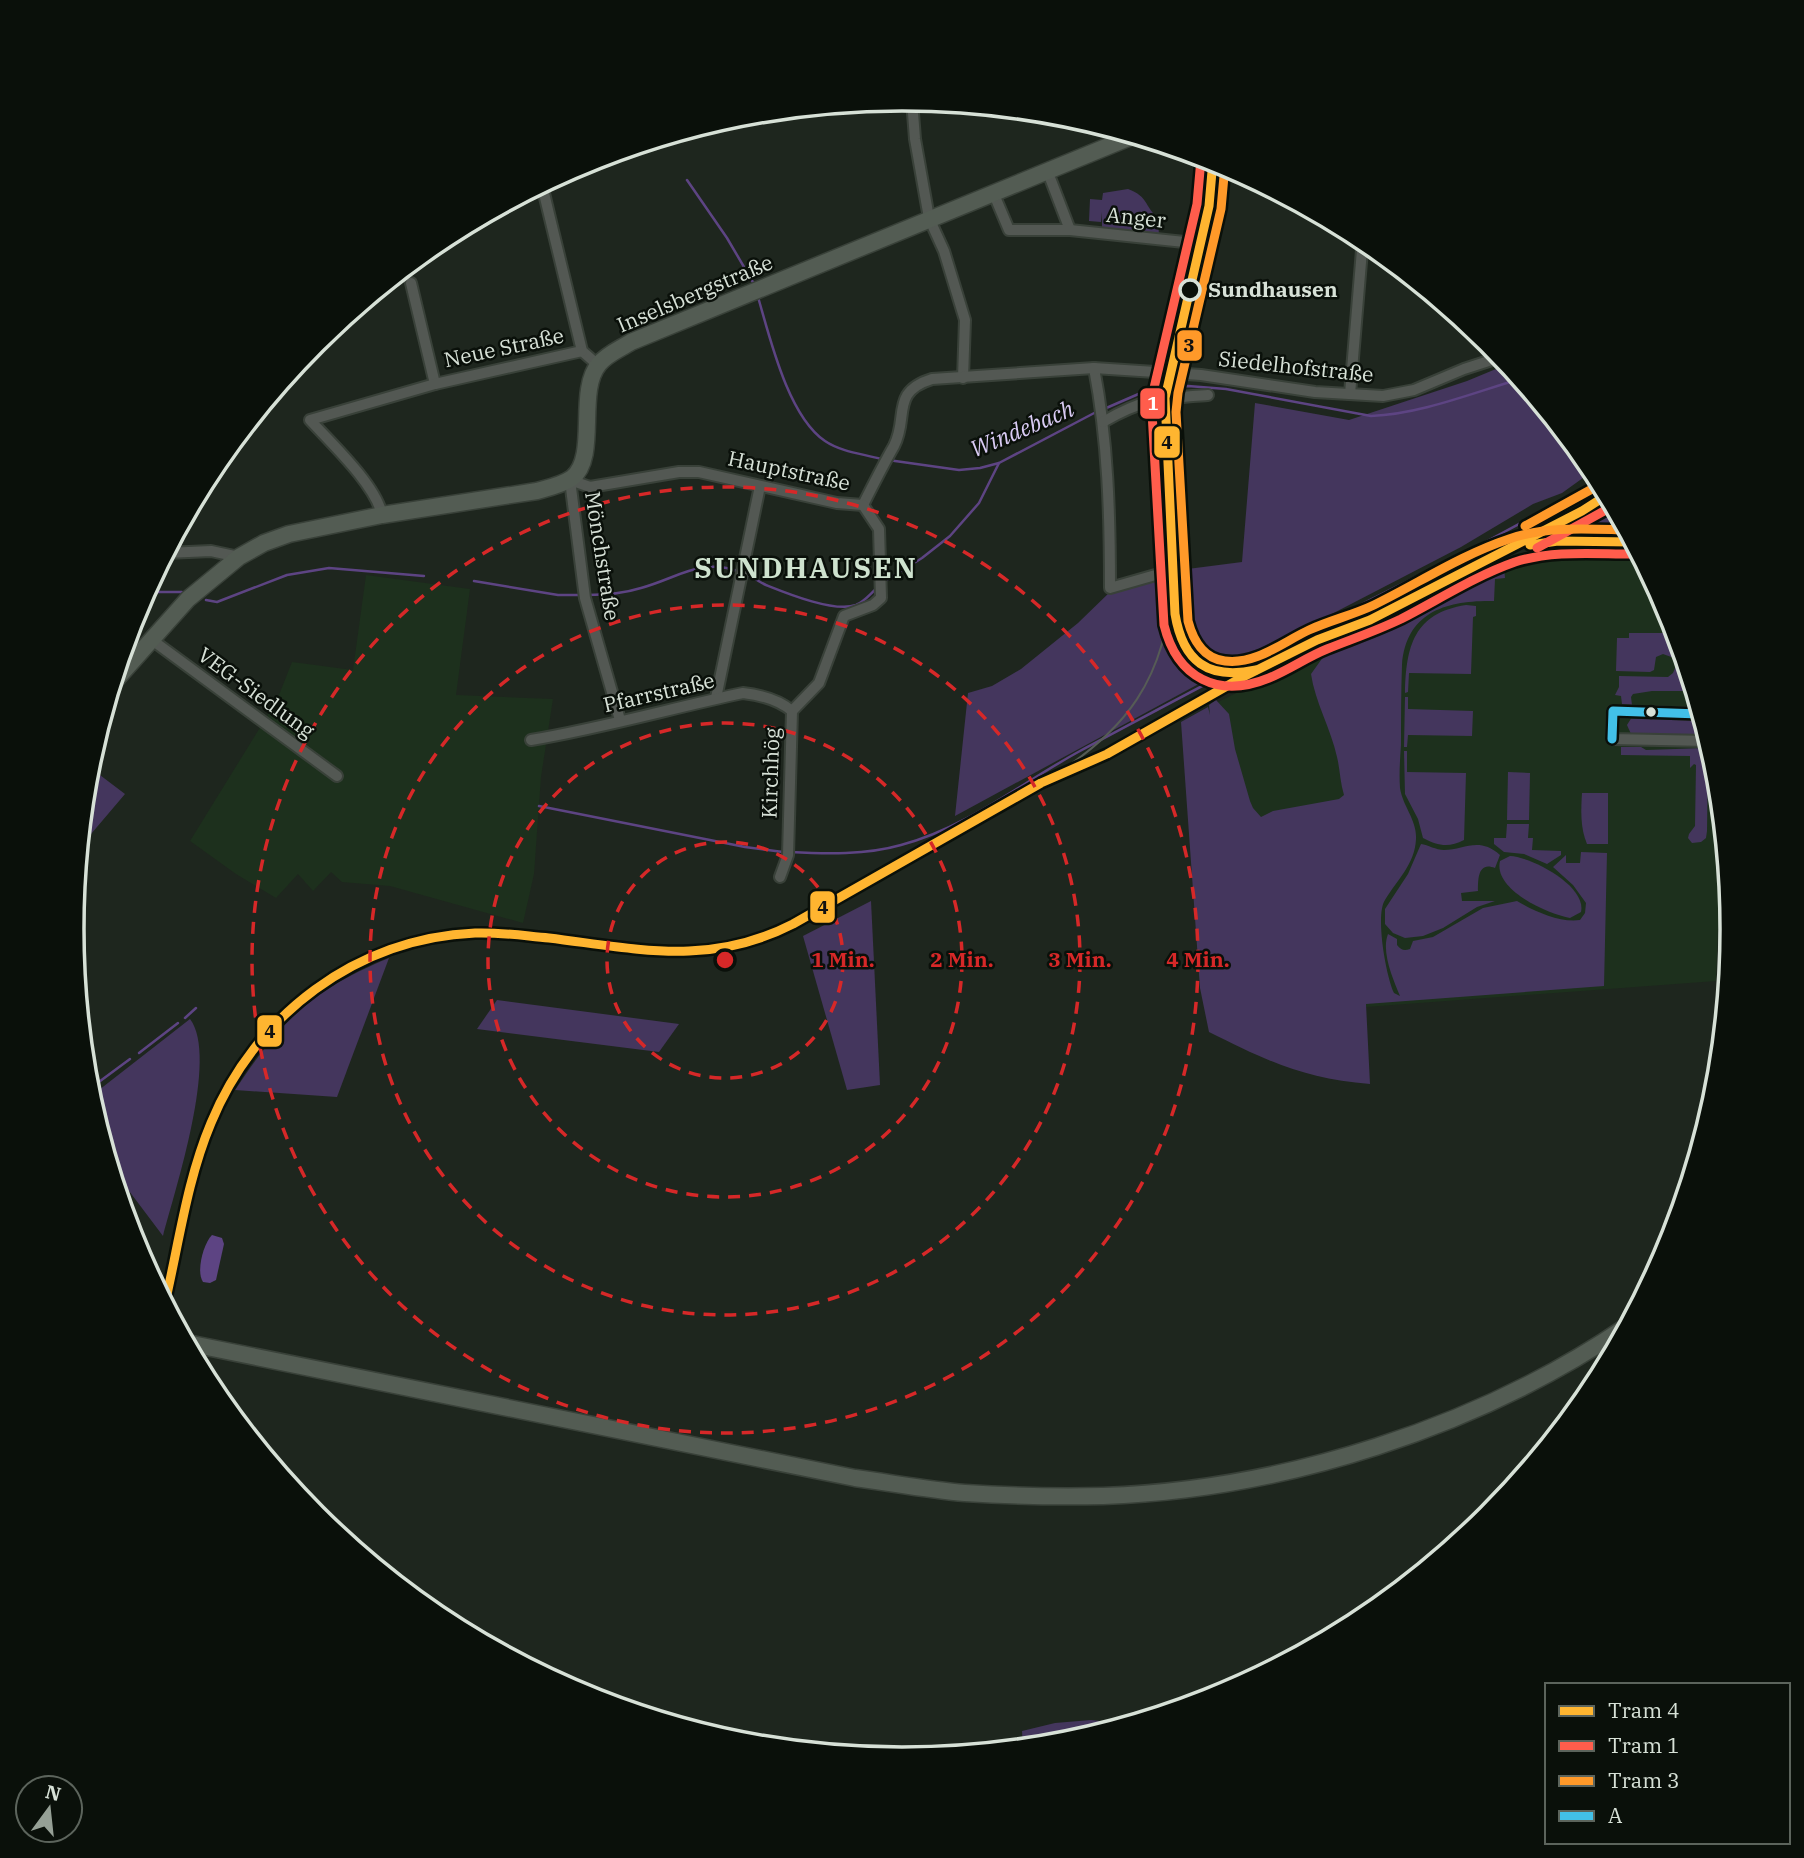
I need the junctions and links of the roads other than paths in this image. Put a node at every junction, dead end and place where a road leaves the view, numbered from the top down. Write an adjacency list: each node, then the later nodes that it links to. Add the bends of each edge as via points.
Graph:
1 (913, 111): 7 (street)
2 (1119, 141): 3 (main road, Inselsbergstraße)
3 (1047, 170): 4 (main road, Inselsbergstraße); 8 (street)
4 (993, 192): 7 (main road, Inselsbergstraße); 8 (street, Anger, via 1009,230)
5 (544, 193): 12 (street)
6 (1204, 199): 9 (street, Anger)
7 (929, 218): 14 (main road, Inselsbergstraße, via 631,342); 17 (street, via 965,320)
8 (1070, 230): 9 (street, Anger)
9 (1194, 243): 16 (street)
10 (1362, 253): 19 (street)
11 (411, 283): 18 (street, Neue Straße)
12 (582, 351): 14 (street); 18 (street, Neue Straße)
13 (1489, 361): 19 (street, Siedelhofstraße, via 1414,390 1383,396)
14 (598, 365): 22 (main road, via 591,380 582,463)
15 (1094, 368): 16 (street, Siedelhofstraße); 17 (street, Siedelhofstraße); 21 (street)
16 (1163, 373): 19 (street, Siedelhofstraße)
17 (963, 378): 24 (street, Hauptstraße, via 933,379 913,389 902,404 896,440)
18 (435, 384): 25 (street, Neue Straße, via 310,420 352,465 380,504)
19 (1350, 394)
20 (1209, 395): 21 (street, Siedelhofstraße, via 1159,398)
21 (1102, 414): 28 (street, via 1110,588)
22 (570, 480): 23 (street, Hauptstraße, via 590,487 699,472); 25 (main road, via 537,491); 34 (street, Mönchstraße, via 584,596)
23 (760, 486): 24 (street, Hauptstraße); 31 (street)
24 (863, 505): 32 (street, Kirchhög, via 879,529 881,598 873,606 844,616 819,684)
25 (382, 515): 27 (main road, via 289,534)
26 (176, 553): 27 (street, via 211,551)
27 (239, 557): 29 (main road, via 188,599)
28 (1173, 570)
29 (152, 640): 30 (main road); 37 (street, VEG-Siedlung)
30 (127, 667)
31 (716, 698): 32 (street, Pfarrstraße, via 743,692 773,699); 34 (street, Pfarrstraße)
32 (792, 710): 38 (street, Kirchhög, via 788,850)
33 (1691, 714): 36 (street, via 1613,711 1612,739)
34 (620, 720): 35 (street, Pfarrstraße)
35 (531, 740)
36 (1697, 741)
37 (337, 776)
38 (780, 877)
39 (1611, 1336): 40 (main road, via 1499,1397 1391,1441 1251,1478 1105,1496 965,1493 855,1478)
40 (199, 1345)

